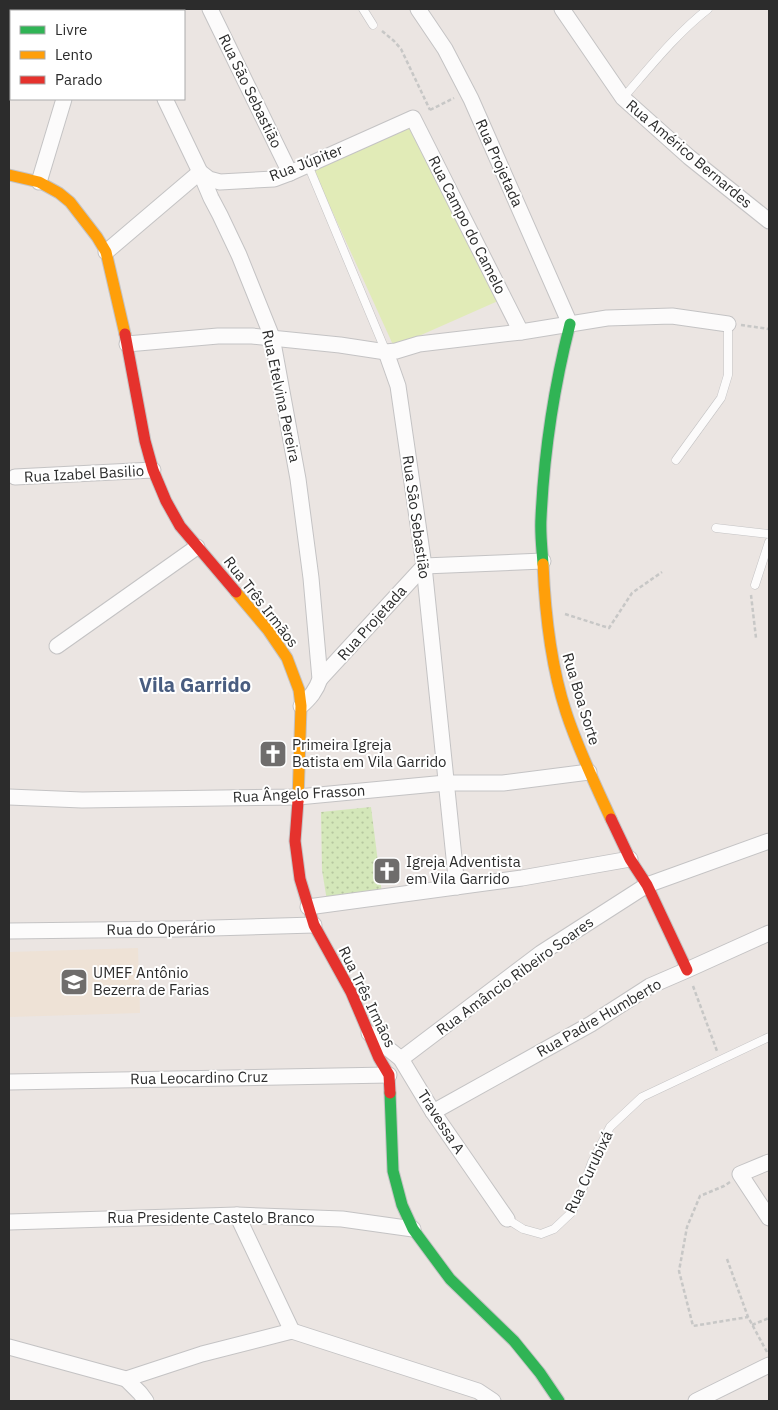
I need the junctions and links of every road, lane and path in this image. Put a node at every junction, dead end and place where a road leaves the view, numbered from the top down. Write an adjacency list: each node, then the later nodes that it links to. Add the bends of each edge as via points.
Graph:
1 (210, 9): 14 (street, Rua São Sebastião)
2 (363, 9): 6 (lane)
3 (418, 9): 7 (street, Rua Projetada, via 445,49)
4 (562, 9): 8 (street, Rua Américo Bernardes)
5 (708, 9): 8 (lane, via 671,44)
6 (373, 25): 7 (path, via 401,50 430,110)
7 (467, 91): 19 (street, Rua Projetada)
8 (623, 98): 17 (street, Rua Américo Bernardes, via 689,157)
9 (64, 100): 16 (street)
10 (165, 100): 13 (street, Rua Etelvina Pereira)
11 (413, 118): 12 (street, Rua Júpiter); 22 (street, Rua Campo do Camelo)
12 (308, 165): 14 (street, Rua Júpiter); 25 (lane, Rua São Sebastião)
13 (200, 172): 14 (street, Rua Júpiter, via 220,182 274,179); 18 (street); 23 (street, Rua Etelvina Pereira, via 239,255)
14 (290, 173)
15 (9, 175): 16 (street, Rua Três Irmãos)
16 (39, 182): 18 (street, Rua Três Irmãos, via 70,202)
17 (769, 221)
18 (106, 252): 24 (street, Rua Três Irmãos)
19 (570, 324): 20 (street, via 608,318 672,316); 22 (street); 33 (street, Rua Boa Sorte, via 547,449 541,520)
20 (728, 324): 21 (path); 26 (lane, via 728,375 721,398)
21 (769, 328)
22 (521, 332): 25 (street, via 419,344)
23 (272, 337): 24 (street, via 218,336); 25 (street); 40 (street, Rua Etelvina Pereira, via 298,480)
24 (127, 344): 27 (street, Rua Três Irmãos)
25 (386, 352): 34 (street, Rua São Sebastião, via 398,386)
26 (676, 460)
27 (153, 470): 28 (street, Rua Izabel Basilio); 32 (street, Rua Três Irmãos, via 180,526)
28 (15, 477)
29 (716, 528): 30 (lane)
30 (769, 534)
31 (769, 542): 36 (lane)
32 (197, 546): 39 (street); 41 (street, Rua Três Irmãos, via 268,630 287,658 299,690)
33 (543, 561): 34 (street); 37 (street, Rua Boa Sorte)
34 (424, 566): 40 (street, Rua Projetada); 43 (street, Rua São Sebastião)
35 (662, 572): 37 (path, via 632,593 609,628)
36 (752, 589): 38 (path)
37 (546, 608): 42 (street, Rua Boa Sorte, via 550,649 560,689)
38 (756, 638)
39 (58, 646)
40 (320, 679): 41 (street, via 311,698)
41 (301, 706): 44 (street, Rua Três Irmãos)
42 (588, 772): 43 (street, Rua Ângelo Frasson, via 503,783); 47 (street, Rua Boa Sorte)
43 (446, 784): 44 (street, Rua Ângelo Frasson); 49 (street, Rua São Sebastião)
44 (298, 796): 45 (street, Rua Ângelo Frasson, via 82,800); 50 (street, Rua Três Irmãos, via 295,840 300,879)
45 (9, 797)
46 (769, 841): 48 (street, Rua Amâncio Ribeiro Soares)
47 (630, 859): 48 (street, Rua Boa Sorte); 49 (street)
48 (647, 885): 54 (street, Rua Boa Sorte); 57 (street, Rua Amâncio Ribeiro Soares, via 542,953)
49 (457, 886): 50 (street)
50 (308, 907): 51 (street, Rua Três Irmãos)
51 (314, 925): 52 (street, Rua do Operário); 55 (street, Rua Três Irmãos, via 351,992)
52 (9, 931)
53 (769, 933): 54 (street, Rua Padre Humberto)
54 (687, 970): 58 (path); 61 (street, Rua Padre Humberto, via 650,986 591,1024)
55 (368, 1032): 57 (street, Travessa A); 59 (street, Rua Três Irmãos)
56 (769, 1037): 58 (lane, Rua Curubixá)
57 (401, 1059): 61 (street, Travessa A)
58 (720, 1060): 66 (lane, Rua Curubixá, via 642,1097 610,1127 572,1212 554,1230 541,1234 523,1229)
59 (389, 1075): 60 (street, Rua Leocardino Cruz); 68 (street, Rua Três Irmãos, via 393,1171 402,1205)
60 (9, 1082)
61 (433, 1112): 66 (street, Travessa A)
62 (769, 1162): 63 (street)
63 (740, 1174): 65 (street); 70 (path, via 724,1186 700,1196 687,1228 679,1271 693,1326)
64 (237, 1215): 67 (street, Rua Presidente Castelo Branco); 68 (street, Rua Presidente Castelo Branco, via 342,1218); 73 (street)
65 (769, 1218)
66 (507, 1219)
67 (9, 1222)
68 (413, 1229): 80 (street, Rua Três Irmãos, via 450,1278 514,1341)
69 (727, 1259): 70 (path)
70 (748, 1318): 72 (path)
71 (769, 1318): 72 (path)
72 (752, 1325): 75 (path)
73 (292, 1331): 77 (street, via 202,1354); 79 (street, via 478,1391)
74 (9, 1347): 77 (street)
75 (769, 1356)
76 (769, 1365): 81 (street)
77 (126, 1380): 78 (street)
78 (146, 1401)
79 (493, 1401)
80 (559, 1401)
81 (696, 1401)

